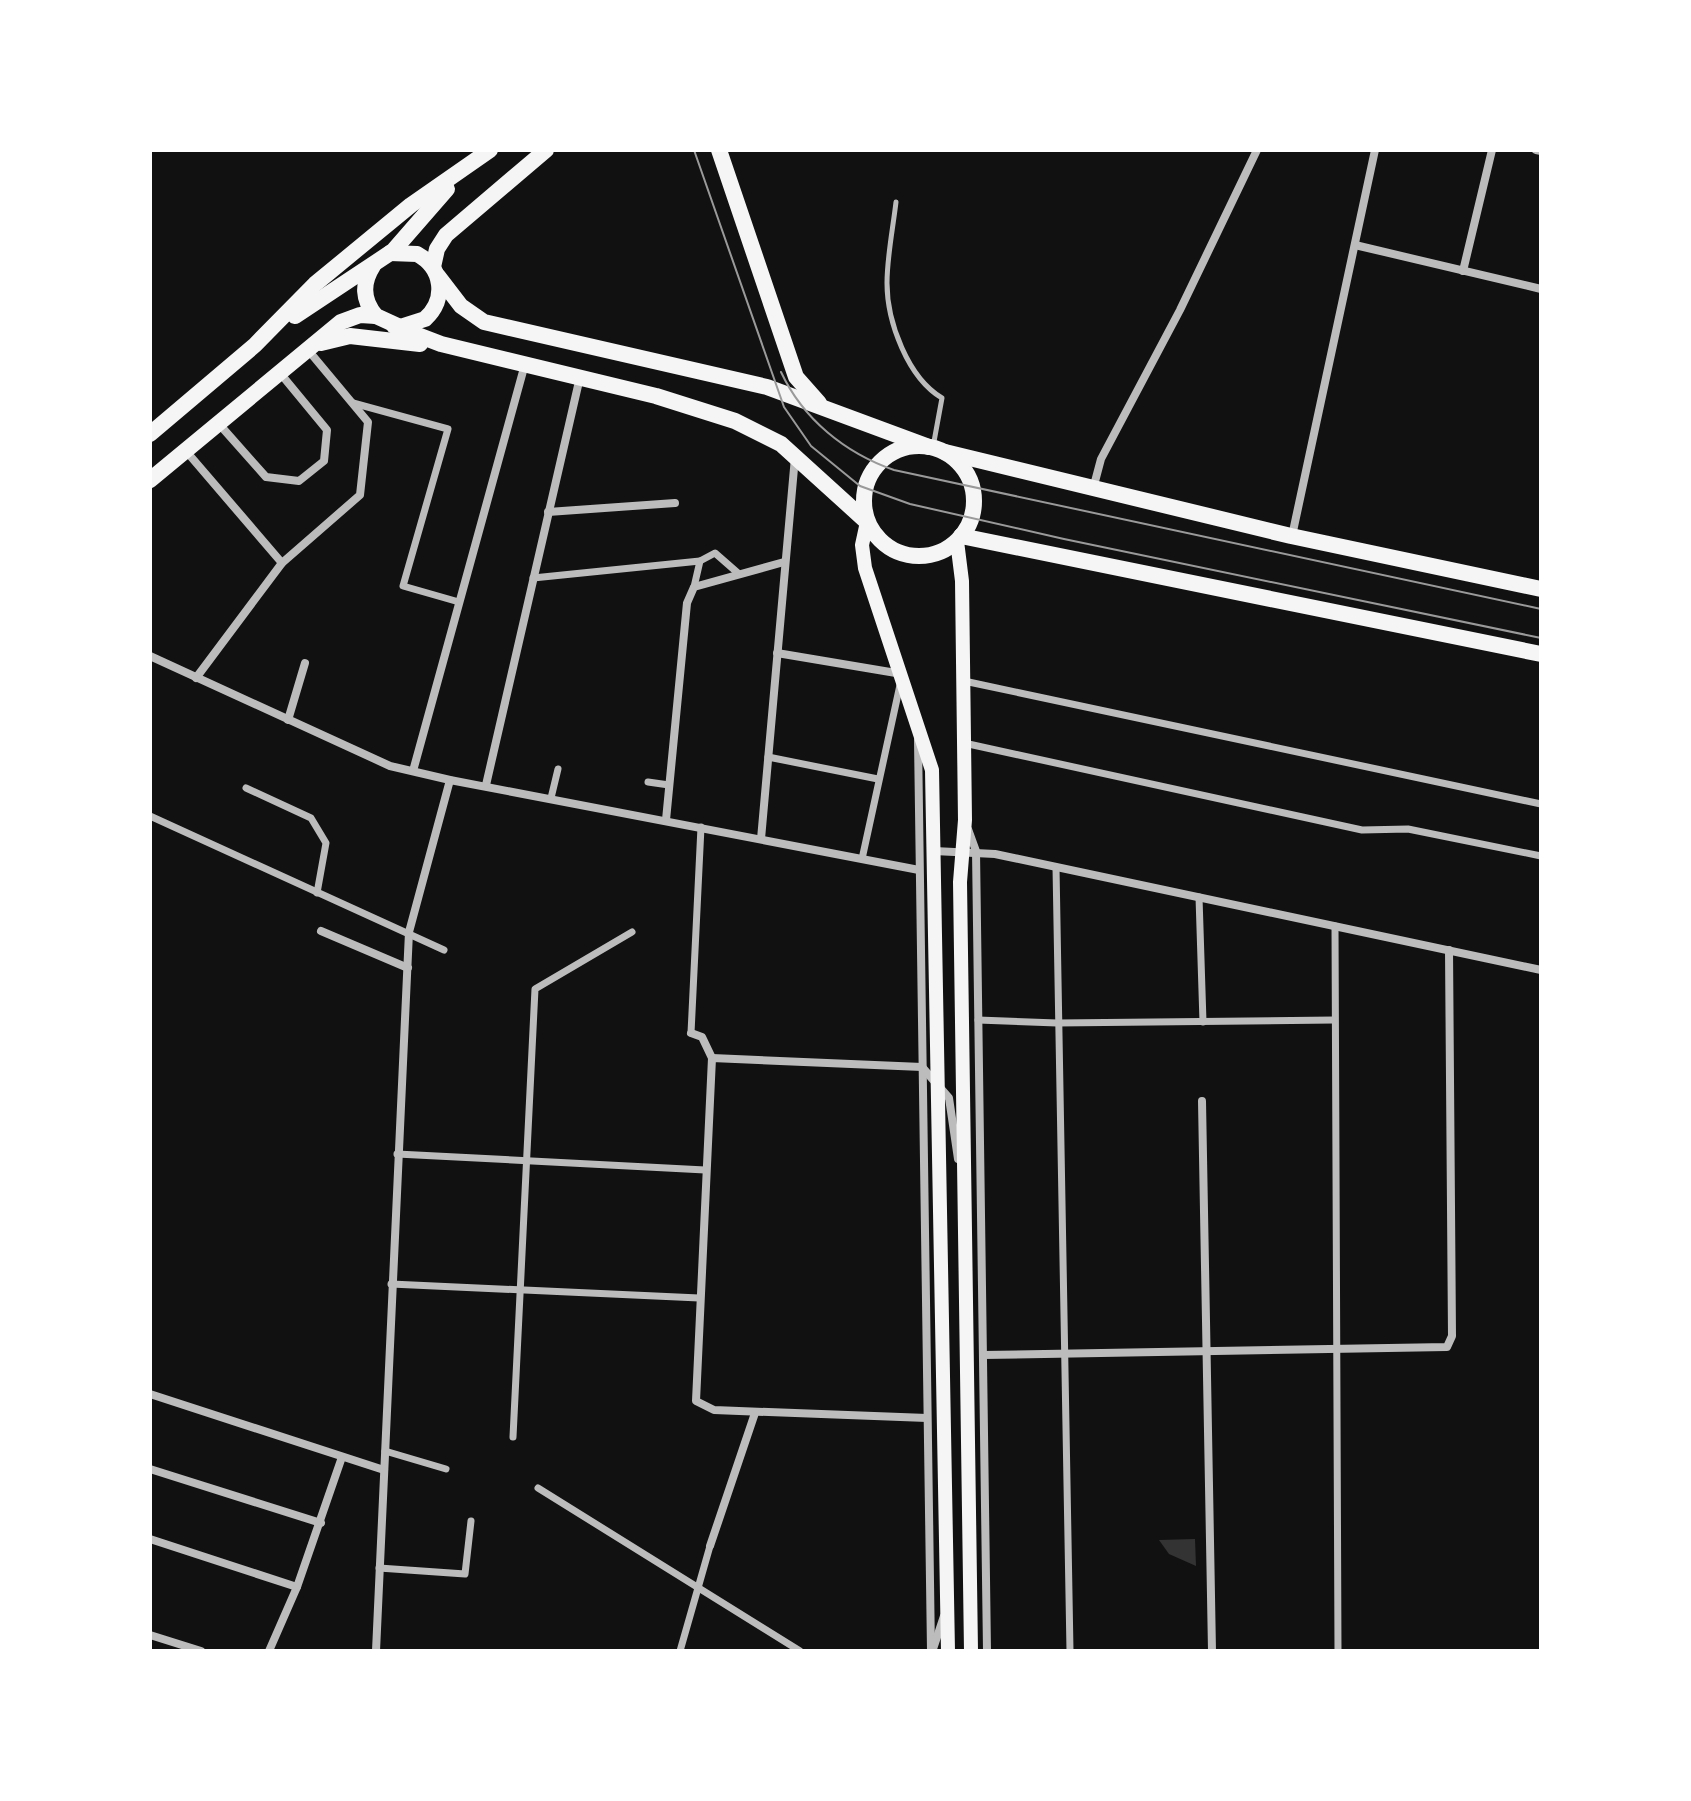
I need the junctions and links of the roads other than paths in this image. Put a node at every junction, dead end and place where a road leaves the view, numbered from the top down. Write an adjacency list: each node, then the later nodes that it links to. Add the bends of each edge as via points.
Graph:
1 (490, 150): 9 (main road); 16 (main road, via 315,284)
2 (546, 150): 12 (main road, via 446,235 435,254)
3 (719, 150): 23 (main road, via 796,377)
4 (1257, 150): 30 (street, via 1101,459)
5 (1375, 150): 8 (street)
6 (1492, 150): 11 (street)
7 (896, 202): 26 (lane, via 886,285 911,367 942,398)
8 (1355, 245): 11 (street); 34 (street)
9 (390, 253): 10 (main road); 12 (main road, via 411,252)
10 (374, 264): 14 (main road, via 365,294); 16 (main road)
11 (1463, 271): 13 (street)
12 (435, 272): 15 (main road, via 439,296 430,314 414,325); 23 (main road, via 468,313 484,322 767,387)
13 (1541, 289)
14 (376, 316): 15 (main road); 17 (main road, via 348,318)
15 (394, 326): 18 (main road)
16 (255, 345): 25 (main road)
17 (308, 350): 18 (main road, via 350,336); 20 (main road); 22 (street)
18 (469, 351): 19 (main road)
19 (525, 364): 21 (main road); 43 (street)
20 (280, 373): 24 (main road); 24 (street, via 327,430 324,461 299,481 266,477)
21 (580, 377): 28 (main road, via 735,421); 32 (street)
22 (353, 403): 38 (street, via 368,422 360,495); 43 (street, via 448,429 403,586)
23 (835, 415): 26 (main road)
24 (219, 424): 27 (main road)
25 (150, 434)
26 (936, 449): 30 (main road); 33 (main road, via 907,447 878,464 865,488); 35 (main road, via 967,473 972,488 971,518)
27 (186, 451): 29 (main road); 38 (street)
28 (796, 456): 33 (main road); 37 (street)
29 (150, 482)
30 (1093, 490): 34 (main road)
31 (675, 503): 32 (street)
32 (548, 512): 40 (street)
33 (867, 522): 35 (main road, via 879,540 905,555 935,554); 48 (main road, via 865,568)
34 (1291, 536): 42 (main road)
35 (959, 538): 45 (main road); 50 (main road)
36 (700, 561): 39 (street, via 715,553); 40 (street); 41 (street)
37 (784, 562): 39 (street); 44 (street)
38 (282, 563): 49 (street)
39 (739, 574): 41 (street)
40 (533, 578): 60 (street)
41 (694, 587): 61 (street, via 687,603)
42 (1541, 589)
43 (459, 602): 56 (street)
44 (777, 653): 48 (street); 54 (street)
45 (1541, 654)
46 (150, 656): 49 (street)
47 (305, 663): 52 (street)
48 (902, 674): 51 (main road); 57 (street)
49 (196, 678): 52 (street)
50 (963, 680): 53 (main road); 64 (street)
51 (918, 719): 69 (main road, via 932,770); 74 (street)
52 (288, 720): 56 (street, via 390,766)
53 (964, 743): 70 (main road); 71 (street, via 1362,830 1408,829)
54 (768, 757): 57 (street); 68 (street)
55 (558, 769): 63 (street)
56 (413, 771): 58 (street)
57 (878, 779): 72 (street)
58 (450, 780): 60 (street); 79 (street)
59 (648, 782): 61 (street)
60 (486, 785): 63 (street)
61 (669, 785): 66 (street)
62 (246, 788): 75 (street, via 311,818 326,843)
63 (551, 798): 66 (street)
64 (1541, 804)
65 (150, 816): 75 (street)
66 (666, 820): 67 (street)
67 (701, 827): 68 (street); 89 (street)
68 (761, 839): 72 (street)
69 (934, 851): 70 (street); 92 (main road)
70 (969, 851): 73 (street); 85 (street); 97 (main road, via 960,882)
71 (1541, 856)
72 (862, 859): 74 (street)
73 (1056, 867): 76 (street); 88 (street)
74 (919, 870): 91 (street)
75 (317, 893): 79 (street)
76 (1199, 897): 77 (street); 87 (street)
77 (1335, 926): 82 (street); 86 (street)
78 (321, 931): 83 (street)
79 (409, 932): 81 (street); 83 (street)
80 (632, 932): 95 (street, via 535,989)
81 (444, 950)
82 (1449, 950): 84 (street); 101 (street, via 1452,1336 1447,1347 1436,1349)
83 (408, 968): 94 (street)
84 (1541, 970)
85 (978, 1020): 88 (street); 104 (street)
86 (1334, 1020): 87 (street); 101 (street)
87 (1203, 1022): 88 (street)
88 (1057, 1023): 103 (street)
89 (691, 1033): 90 (street, via 702,1037)
90 (712, 1058): 91 (street); 96 (street)
91 (922, 1067): 92 (street); 107 (street)
92 (939, 1082): 97 (street, via 951,1105); 122 (main road)
93 (1202, 1101): 102 (street)
94 (397, 1154): 95 (street); 98 (street)
95 (526, 1159): 96 (street); 99 (street)
96 (705, 1170): 100 (street)
97 (964, 1194): 131 (main road)
98 (391, 1284): 99 (street); 109 (street)
99 (520, 1291): 100 (street); 108 (street)
100 (699, 1298): 106 (street, via 696,1401 714,1410)
101 (1334, 1350): 102 (street); 135 (street)
102 (1210, 1352): 103 (street); 134 (street)
103 (1062, 1354): 104 (street); 133 (street)
104 (983, 1355): 132 (street)
105 (150, 1394): 110 (street)
106 (755, 1413): 107 (street); 118 (street)
107 (927, 1418): 129 (street)
108 (513, 1437)
109 (385, 1451): 112 (street); 113 (street)
110 (342, 1457): 113 (street); 116 (street)
111 (150, 1469): 116 (street)
112 (446, 1469)
113 (384, 1470): 119 (street)
114 (538, 1488): 121 (street)
115 (471, 1521): 119 (street, via 465,1574)
116 (321, 1523): 120 (street)
117 (150, 1539): 120 (street)
118 (710, 1546): 121 (street)
119 (379, 1568): 126 (street)
120 (297, 1587): 125 (street)
121 (698, 1588): 127 (street); 128 (street)
122 (946, 1612): 129 (street); 130 (main road)
123 (150, 1635): 124 (street)
124 (201, 1651)
125 (269, 1651)
126 (376, 1651)
127 (680, 1651)
128 (800, 1651)
129 (931, 1651)
130 (948, 1651)
131 (971, 1651)
132 (987, 1651)
133 (1070, 1651)
134 (1212, 1651)
135 (1338, 1651)

